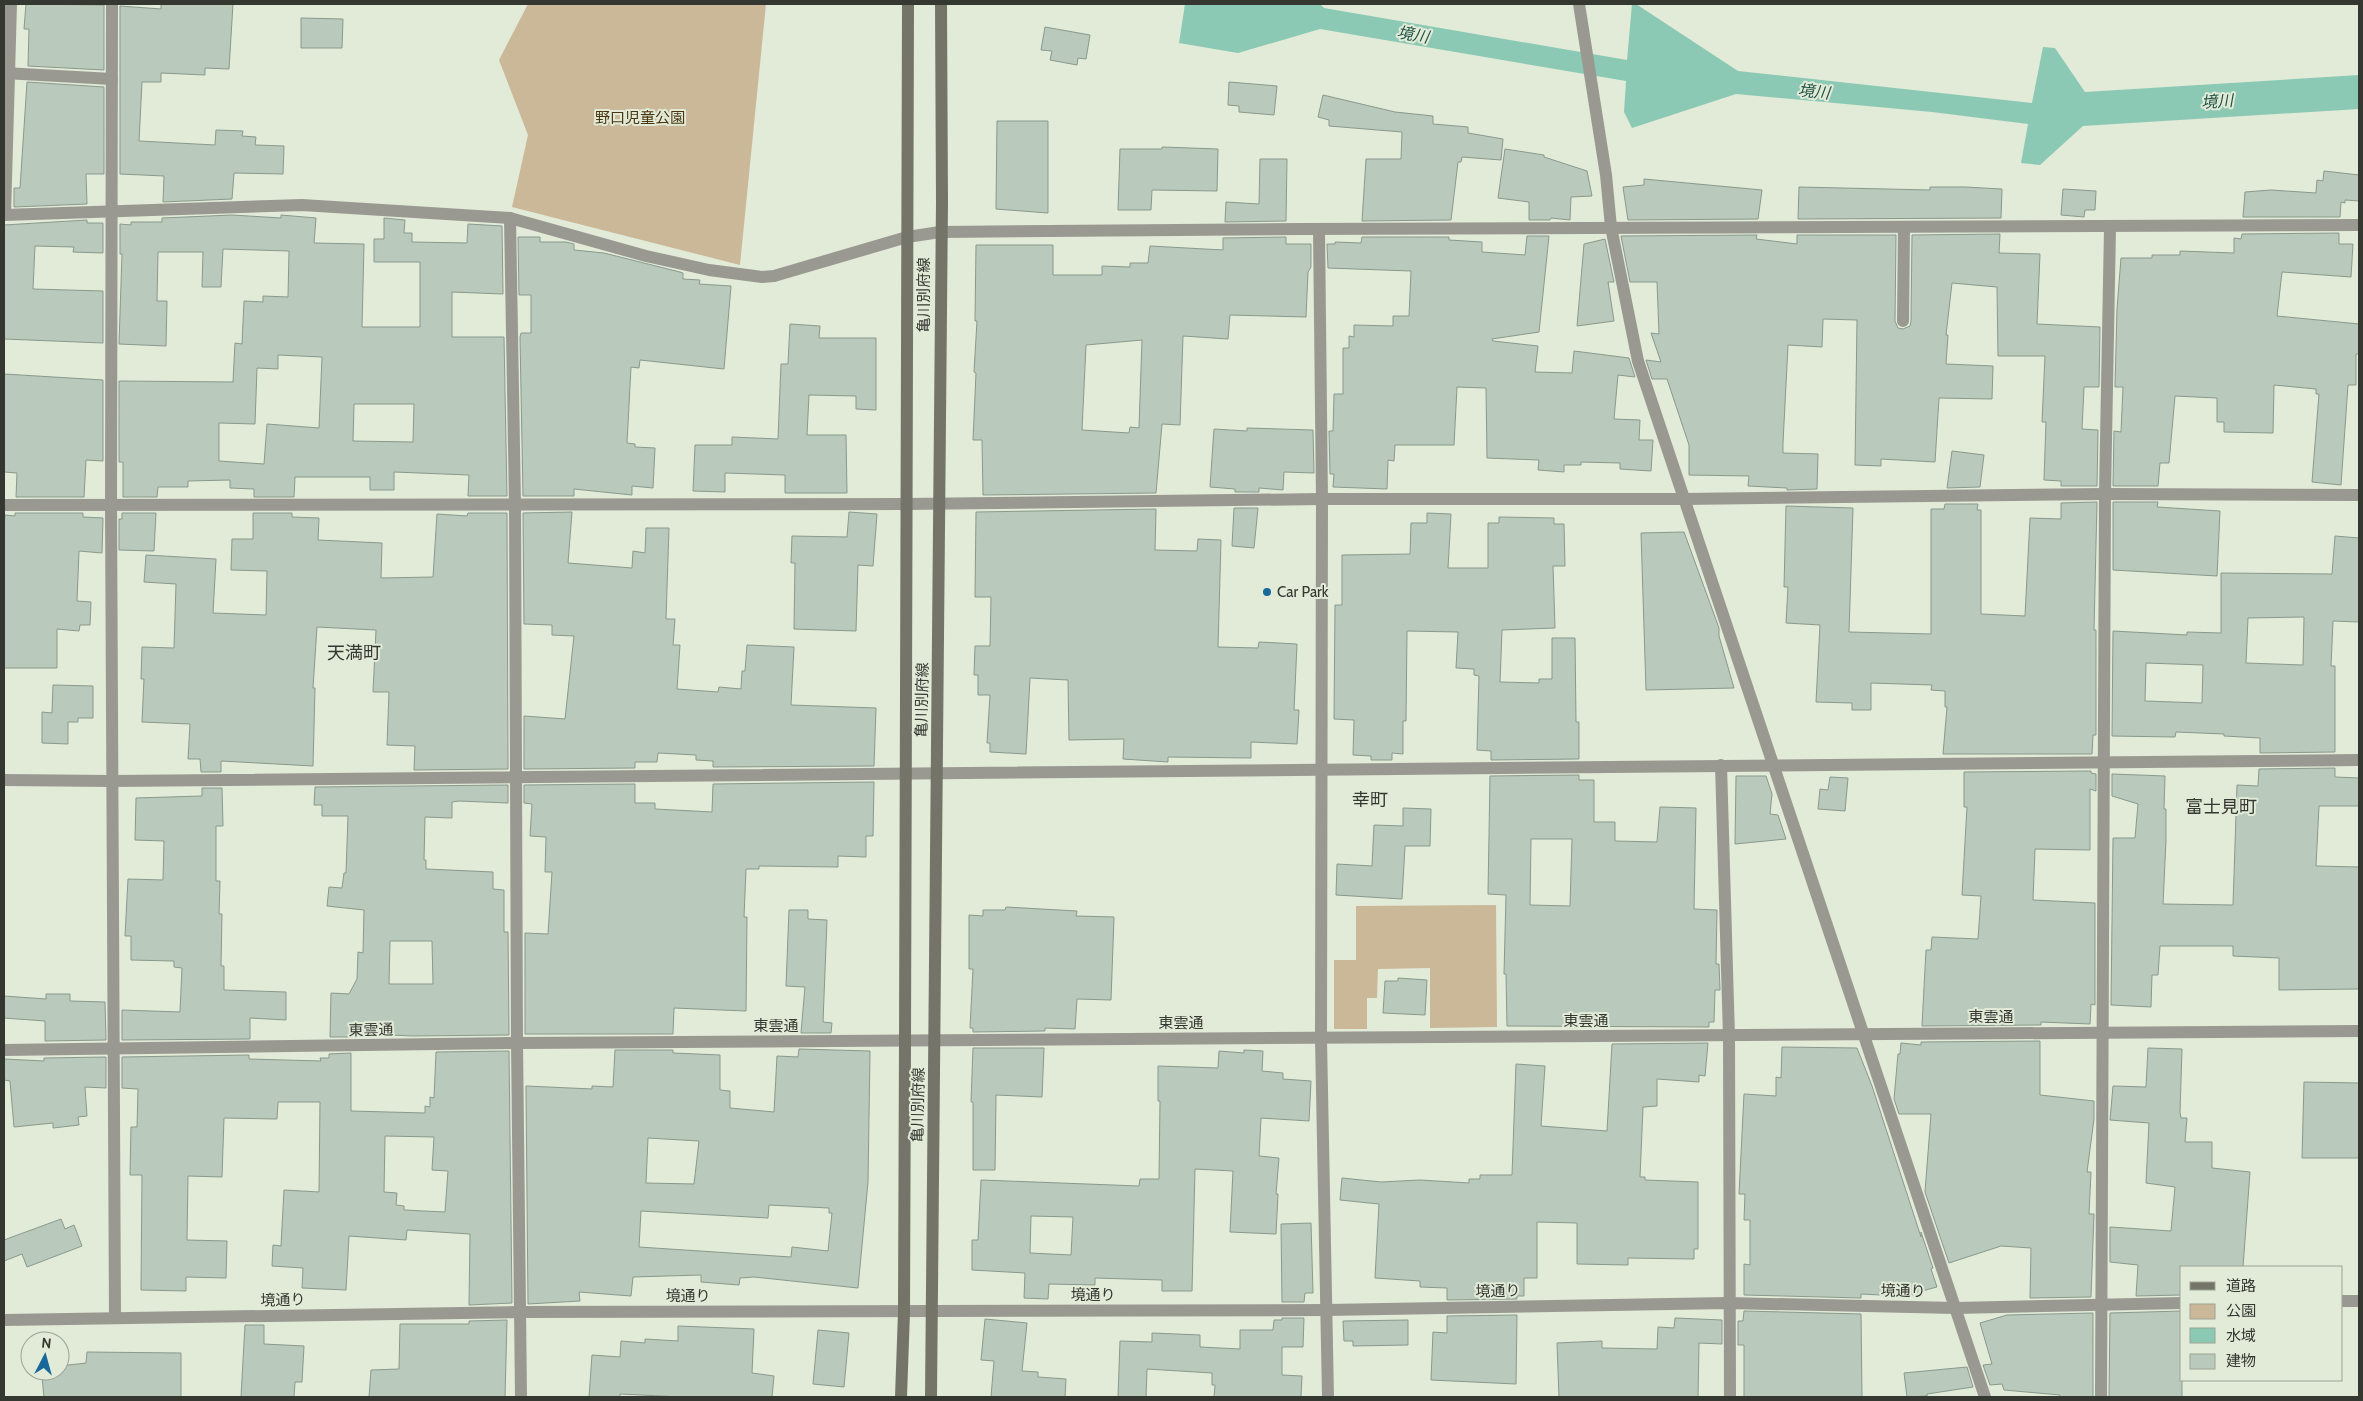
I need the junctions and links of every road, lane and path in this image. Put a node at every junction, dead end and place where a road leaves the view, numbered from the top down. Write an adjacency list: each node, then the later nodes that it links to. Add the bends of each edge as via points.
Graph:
1 (12, 4): 6 (street)
2 (112, 4): 7 (street)
3 (908, 4): 17 (main road, 亀川別府線)
4 (941, 4): 16 (main road, 亀川別府線)
5 (1579, 4): 13 (street, via 1606,174)
6 (7, 73): 7 (street); 9 (street)
7 (112, 78): 8 (street)
8 (111, 210): 9 (street); 10 (street, via 302,204); 27 (street)
9 (4, 215)
10 (510, 218): 17 (street, via 655,258 762,277); 24 (street)
11 (2359, 226): 14 (street)
12 (1904, 227): 13 (street); 14 (street); 18 (street)
13 (1611, 228): 15 (street); 22 (street, via 1638,361)
14 (2110, 228): 19 (street)
15 (1319, 230): 16 (street); 21 (street)
16 (940, 232): 17 (street); 23 (main road, 亀川別府線)
17 (907, 237): 25 (main road, 亀川別府線)
18 (1903, 321)
19 (2105, 494): 20 (street); 22 (street); 29 (street)
20 (2359, 495)
21 (1322, 499): 22 (street); 23 (street); 32 (street)
22 (1683, 499): 31 (street)
23 (940, 503): 25 (street); 34 (main road, 亀川別府線)
24 (516, 504): 25 (street); 27 (street); 35 (street)
25 (908, 504): 33 (main road, 亀川別府線)
26 (4, 505): 27 (street)
27 (110, 505): 37 (street)
28 (2359, 760): 29 (street)
29 (2103, 763): 31 (street); 39 (street)
30 (1721, 765): 31 (street); 32 (street); 41 (street)
31 (1772, 765): 40 (street)
32 (1323, 770): 34 (street); 42 (street)
33 (906, 772): 34 (street); 35 (street); 44 (main road, 亀川別府線)
34 (937, 772): 43 (main road, 亀川別府線)
35 (516, 776): 37 (street); 45 (street)
36 (4, 780): 37 (street)
37 (111, 781): 47 (street)
38 (2359, 1031): 39 (street, 東雲通)
39 (2104, 1032): 40 (street, 東雲通); 52 (street)
40 (1864, 1034): 41 (street, 東雲通); 53 (street)
41 (1729, 1037): 42 (street, 東雲通); 50 (street)
42 (1321, 1039): 43 (street, 東雲通); 54 (street)
43 (935, 1041): 44 (street, 東雲通); 57 (main road, 亀川別府線)
44 (905, 1042): 45 (street, 東雲通); 56 (main road, 亀川別府線)
45 (517, 1043): 47 (street, 東雲通); 55 (street)
46 (4, 1050): 47 (street, 東雲通)
47 (115, 1050): 58 (street)
48 (2343, 1301): 49 (street)
49 (2359, 1301)
50 (1728, 1303): 53 (street, 境通り); 54 (street, 境通り); 64 (street)
51 (2180, 1304): 52 (street, 境通り)
52 (2100, 1305): 53 (street, 境通り); 66 (street)
53 (1955, 1308): 65 (street)
54 (1327, 1310): 57 (street, 境通り); 63 (street)
55 (521, 1312): 56 (street, 境通り); 58 (street, 境通り); 60 (street)
56 (904, 1312): 57 (street, 境通り); 61 (main road, 亀川別府線)
57 (932, 1312): 62 (main road, 亀川別府線)
58 (115, 1318): 59 (street, 境通り)
59 (4, 1320)
60 (521, 1397)
61 (901, 1397)
62 (931, 1397)
63 (1328, 1397)
64 (1730, 1397)
65 (1985, 1397)
66 (2101, 1397)

